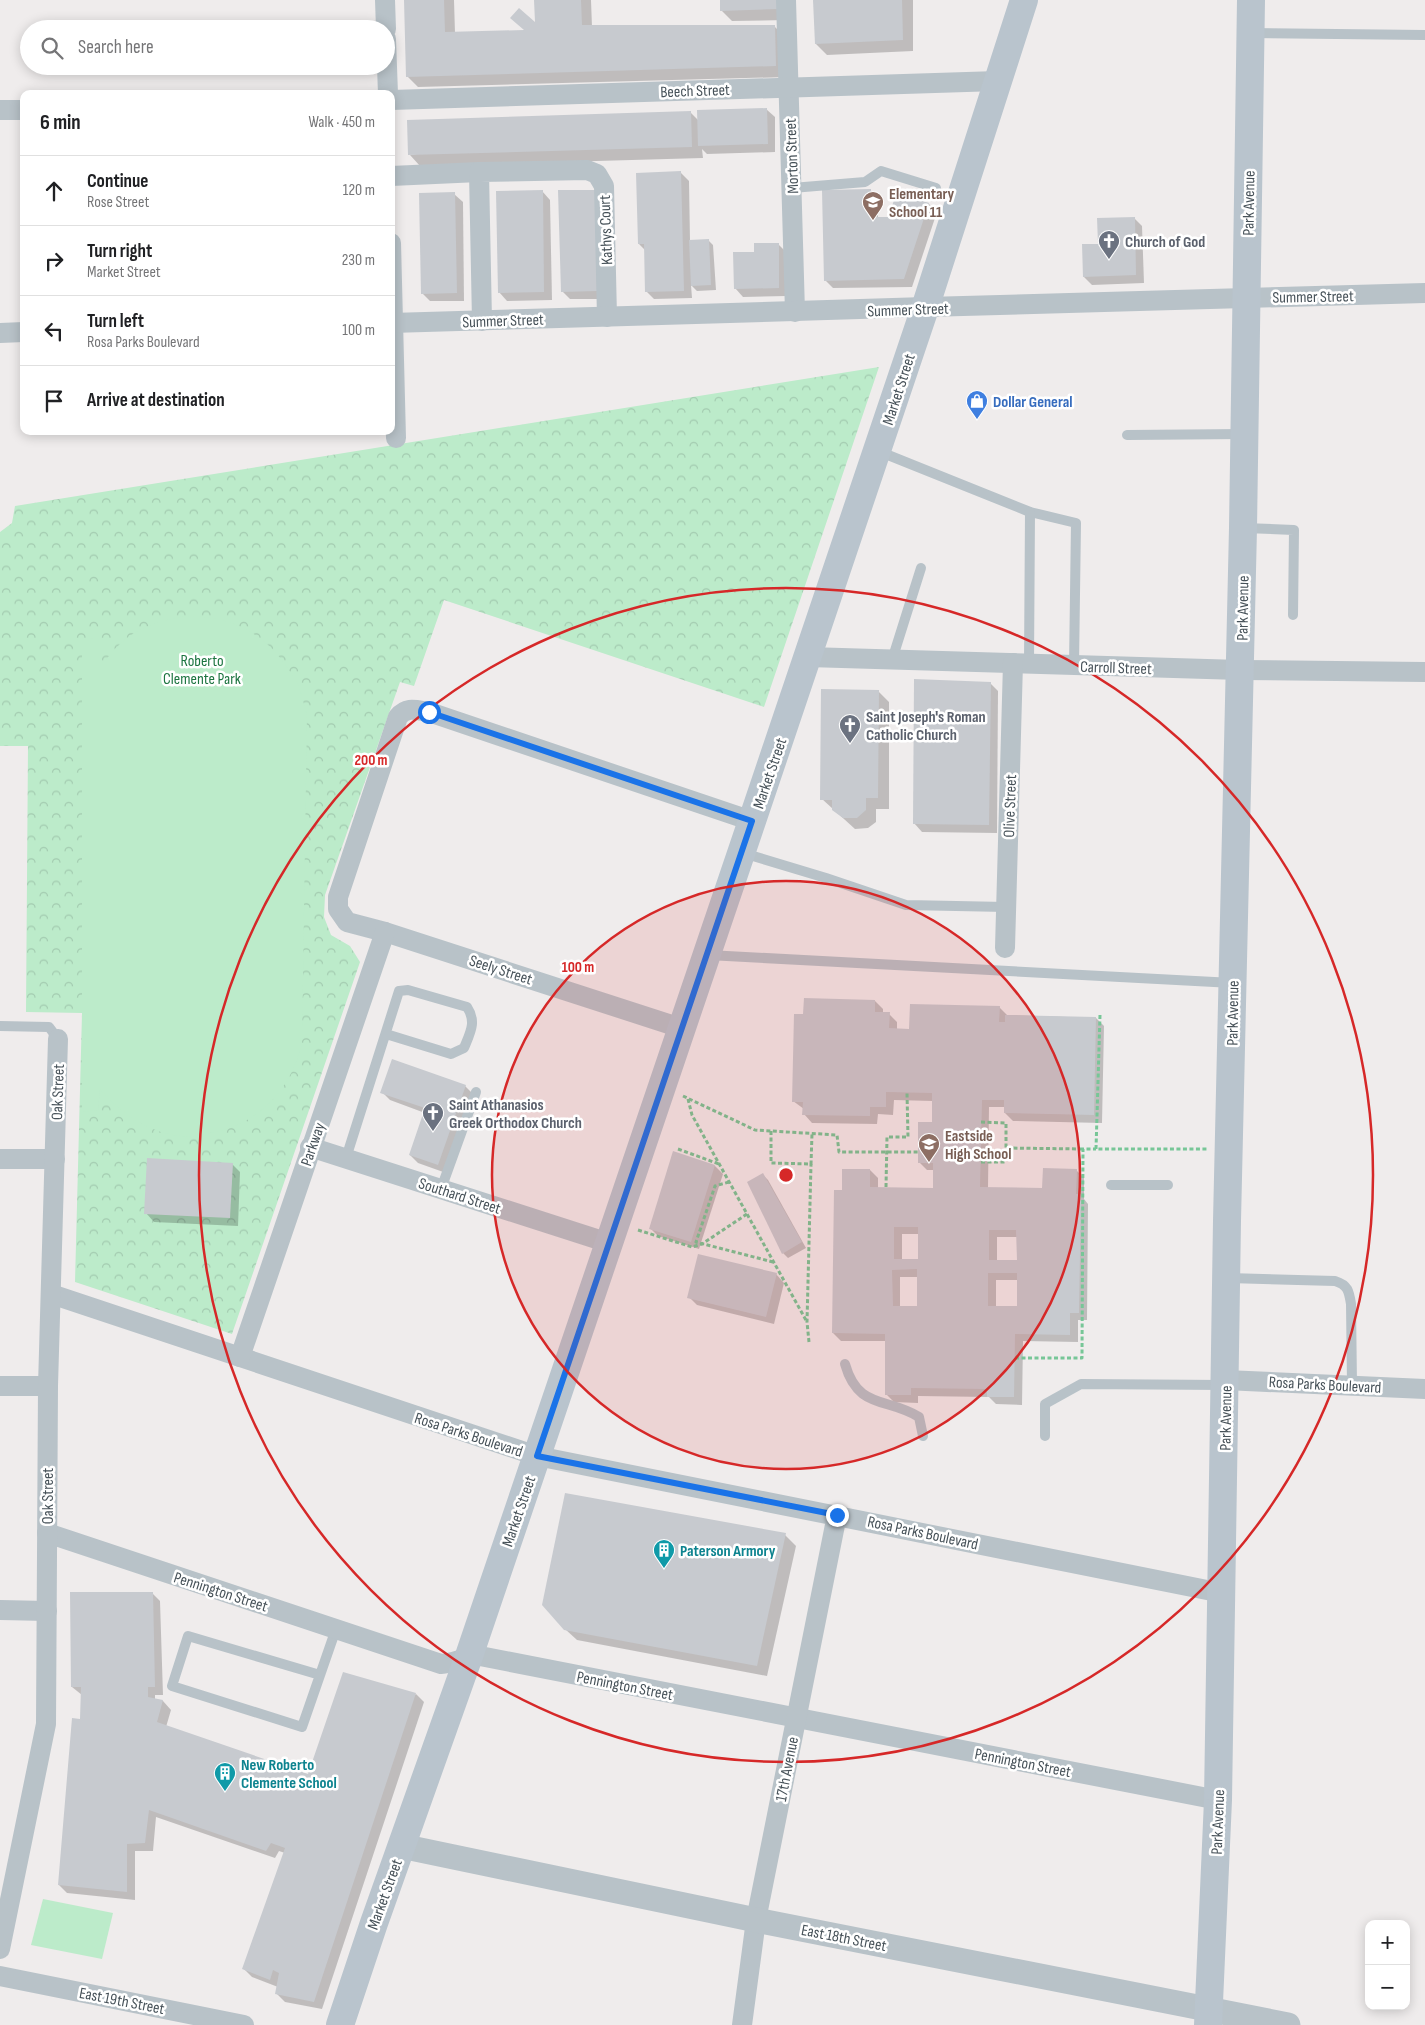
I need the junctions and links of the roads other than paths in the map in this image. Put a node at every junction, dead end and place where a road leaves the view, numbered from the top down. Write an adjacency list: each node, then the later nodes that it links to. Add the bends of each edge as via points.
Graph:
1 (385, 0): 5 (street)
2 (786, 0): 10 (street, Morton Street)
3 (1024, 0): 9 (main road, Market Street)
4 (1251, 0): 6 (main road, Park Avenue)
5 (386, 20)
6 (1251, 33): 7 (lane); 20 (main road, Park Avenue)
7 (1425, 35)
8 (387, 75): 11 (street)
9 (998, 81): 10 (street, Beech Street); 21 (main road, Market Street)
10 (789, 88): 12 (street, Beech Street); 17 (street, Morton Street)
11 (388, 90)
12 (395, 100)
13 (0, 110): 14 (street)
14 (20, 110)
15 (479, 172): 16 (street, Kathys Court); 23 (street, Kathys Court, via 587,170 597,174 604,186); 24 (street)
16 (395, 176)
17 (792, 188): 18 (lane, via 865,182 881,171); 22 (street, Morton Street)
18 (936, 188)
19 (1425, 293): 20 (street, Summer Street)
20 (1246, 296): 21 (street, Summer Street); 29 (main road, Park Avenue)
21 (925, 308): 22 (street, Summer Street); 32 (main road, Market Street)
22 (795, 312): 23 (street, Summer Street)
23 (608, 317): 24 (street, Summer Street)
24 (482, 321): 25 (street, Summer Street)
25 (395, 323)
26 (0, 332): 27 (street)
27 (20, 332)
28 (395, 409): 31 (street)
29 (1245, 434): 30 (lane); 34 (main road, Park Avenue)
30 (1127, 435)
31 (396, 438)
32 (877, 451): 33 (lane); 37 (main road, Market Street)
33 (1030, 512): 39 (lane); 40 (lane, via 1076,523)
34 (1244, 528): 36 (lane, via 1294,530); 41 (main road, Park Avenue)
35 (921, 568): 38 (lane)
36 (1293, 615)
37 (808, 657): 38 (street, Carroll Street); 43 (main road, Market Street)
38 (892, 660): 39 (street, Carroll Street)
39 (1021, 663): 40 (street, Carroll Street); 45 (street, Olive Street)
40 (1074, 665): 41 (street, Carroll Street)
41 (1240, 670): 42 (street, Carroll Street); 49 (main road, Park Avenue)
42 (1425, 672)
43 (752, 821): 44 (main road, Market Street); 46 (street, Seely Street, via 429,712 409,709 398,717 338,896 338,909 347,922)
44 (742, 852): 45 (lane, via 906,905); 48 (main road, Market Street)
45 (1006, 907): 47 (street, Olive Street)
46 (385, 932): 51 (street, Seely Street); 55 (street, Parkway)
47 (1004, 948)
48 (707, 955): 49 (lane); 51 (main road, Market Street)
49 (1233, 983): 63 (main road, Park Avenue)
50 (0, 1026): 53 (lane, via 49,1027)
51 (681, 1028): 62 (main road, Market Street)
52 (386, 1034): 52 (lane, via 399,991 408,990 467,1007 473,1016 473,1026 464,1048 451,1054); 56 (lane)
53 (58, 1039): 58 (street, Oak Street)
54 (476, 1092): 61 (lane)
55 (310, 1147): 56 (street, Southard Street); 65 (street, Parkway)
56 (346, 1158): 61 (street, Southard Street)
57 (0, 1159): 58 (street)
58 (55, 1159): 64 (street, Oak Street)
59 (1111, 1185): 60 (lane)
60 (1168, 1185)
61 (442, 1189): 62 (street, Southard Street)
62 (609, 1243): 74 (main road, Market Street)
63 (1226, 1278): 67 (main road, Park Avenue); 68 (lane, via 1335,1281 1344,1284 1352,1304)
64 (51, 1294): 65 (street, Rosa Parks Boulevard); 70 (street, Oak Street)
65 (240, 1357): 74 (street, Rosa Parks Boulevard)
66 (845, 1364): 72 (lane, via 857,1389 870,1399 919,1417)
67 (1225, 1382): 68 (street, Rosa Parks Boulevard); 73 (lane, via 1081,1384 1045,1404); 77 (main road, Park Avenue)
68 (1352, 1385): 71 (street, Rosa Parks Boulevard)
69 (0, 1386): 70 (street)
70 (48, 1386): 76 (street, Oak Street)
71 (1425, 1389)
72 (923, 1436)
73 (1045, 1436)
74 (537, 1456): 75 (street, Rosa Parks Boulevard); 81 (main road, Market Street)
75 (837, 1515): 77 (street, Rosa Parks Boulevard); 83 (street, 17th Avenue)
76 (47, 1533): 79 (street, Oak Street); 80 (street, Pennington Street)
77 (1222, 1593): 84 (main road, Park Avenue)
78 (0, 1610): 79 (street)
79 (47, 1610): 87 (street, Oak Street, via 46,1724)
80 (336, 1629): 81 (street, Pennington Street, via 441,1664); 82 (lane)
81 (469, 1656): 83 (street, Pennington Street); 85 (main road, Market Street)
82 (320, 1675): 82 (lane, via 188,1636 172,1686 302,1727)
83 (796, 1718): 84 (street, Pennington Street); 86 (street, 17th Avenue)
84 (1218, 1800): 89 (main road, Park Avenue)
85 (401, 1846): 86 (street, East 18th Street); 91 (main road, Market Street)
86 (756, 1920): 89 (street, East 18th Street); 92 (street, 17th Avenue)
87 (0, 1949)
88 (0, 1976): 90 (street, East 19th Street)
89 (1209, 2017): 93 (street, East 18th Street)
90 (244, 2025)
91 (340, 2025)
92 (742, 2025)
93 (1288, 2025)

